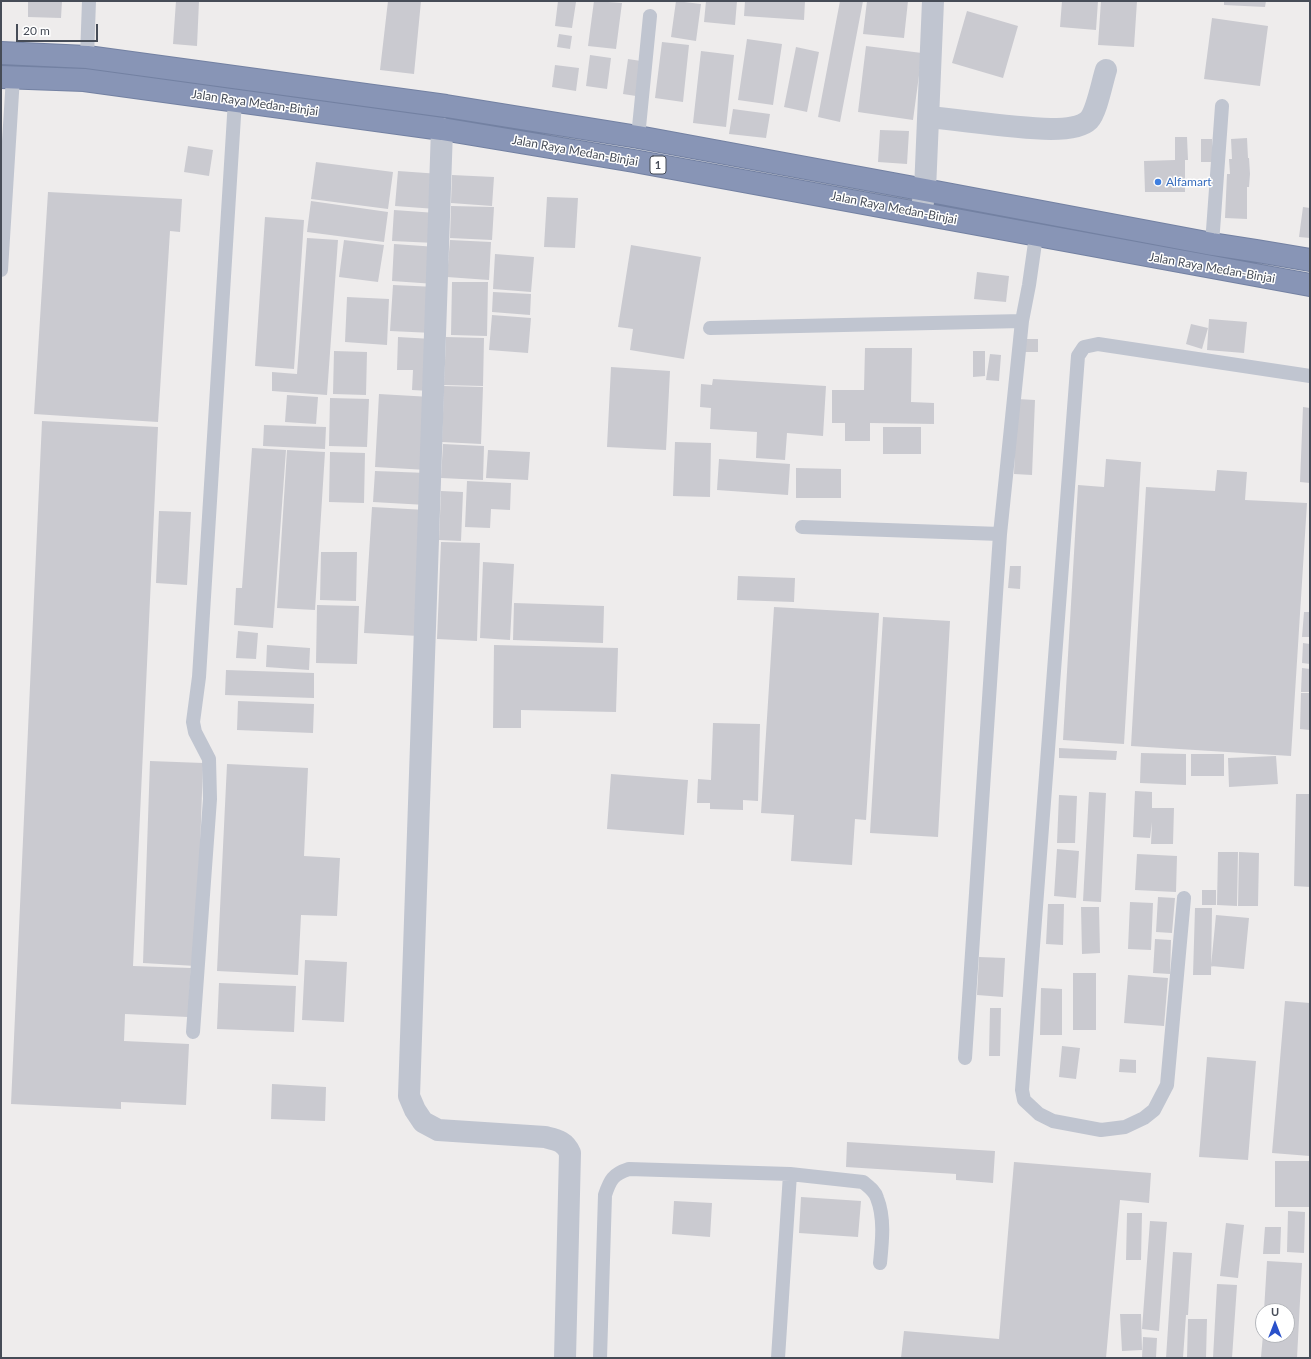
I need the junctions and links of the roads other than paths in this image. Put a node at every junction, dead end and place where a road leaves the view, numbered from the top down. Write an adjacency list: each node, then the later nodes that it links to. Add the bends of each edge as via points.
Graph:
1 (89, 1): 5 (lane)
2 (933, 1): 10 (street)
3 (650, 16): 12 (lane)
4 (1, 53): 5 (highway, Jalan Raya Medan-Binjai / 1)
5 (87, 56): 12 (highway, Jalan Raya Medan-Binjai / 1, via 446,106)
6 (1106, 70): 10 (street, via 1090,119 1079,126 1053,129)
7 (7, 77): 8 (highway, Jalan Raya Medan-Binjai / 1, via 84,80); 18 (lane)
8 (234, 100): 11 (highway, Jalan Raya Medan-Binjai / 1); 26 (lane, via 199,677 193,722 195,732 209,759 210,799)
9 (1222, 106): 16 (lane)
10 (929, 116): 13 (street)
11 (442, 129): 14 (highway, Jalan Raya Medan-Binjai / 1); 30 (street, via 409,1096 414,1110 423,1122 438,1130 545,1137 567,1146 570,1154)
12 (638, 137): 13 (highway, Jalan Raya Medan-Binjai / 1)
13 (925, 190): 14 (street); 16 (highway, Jalan Raya Medan-Binjai / 1)
14 (921, 213): 15 (highway, Jalan Raya Medan-Binjai / 1)
15 (1036, 236): 19 (highway, Jalan Raya Medan-Binjai / 1); 20 (lane)
16 (1212, 244): 17 (highway, Jalan Raya Medan-Binjai / 1)
17 (1310, 260)
18 (1, 270)
19 (1310, 285)
20 (1022, 321): 21 (lane); 24 (lane)
21 (710, 328)
22 (1310, 376): 25 (lane, via 1098,344 1084,347 1078,356 1022,1090 1024,1100 1039,1114 1053,1121 1101,1130 1125,1127 1154,1110 1167,1085)
23 (802, 527): 24 (lane)
24 (1000, 534): 27 (lane)
25 (1184, 898)
26 (193, 1032)
27 (965, 1058)
28 (790, 1174): 29 (lane, via 863,1182 871,1188 880,1210); 31 (lane, via 629,1169 611,1179 605,1195); 32 (lane)
29 (880, 1264)
30 (565, 1358)
31 (600, 1358)
32 (778, 1358)

